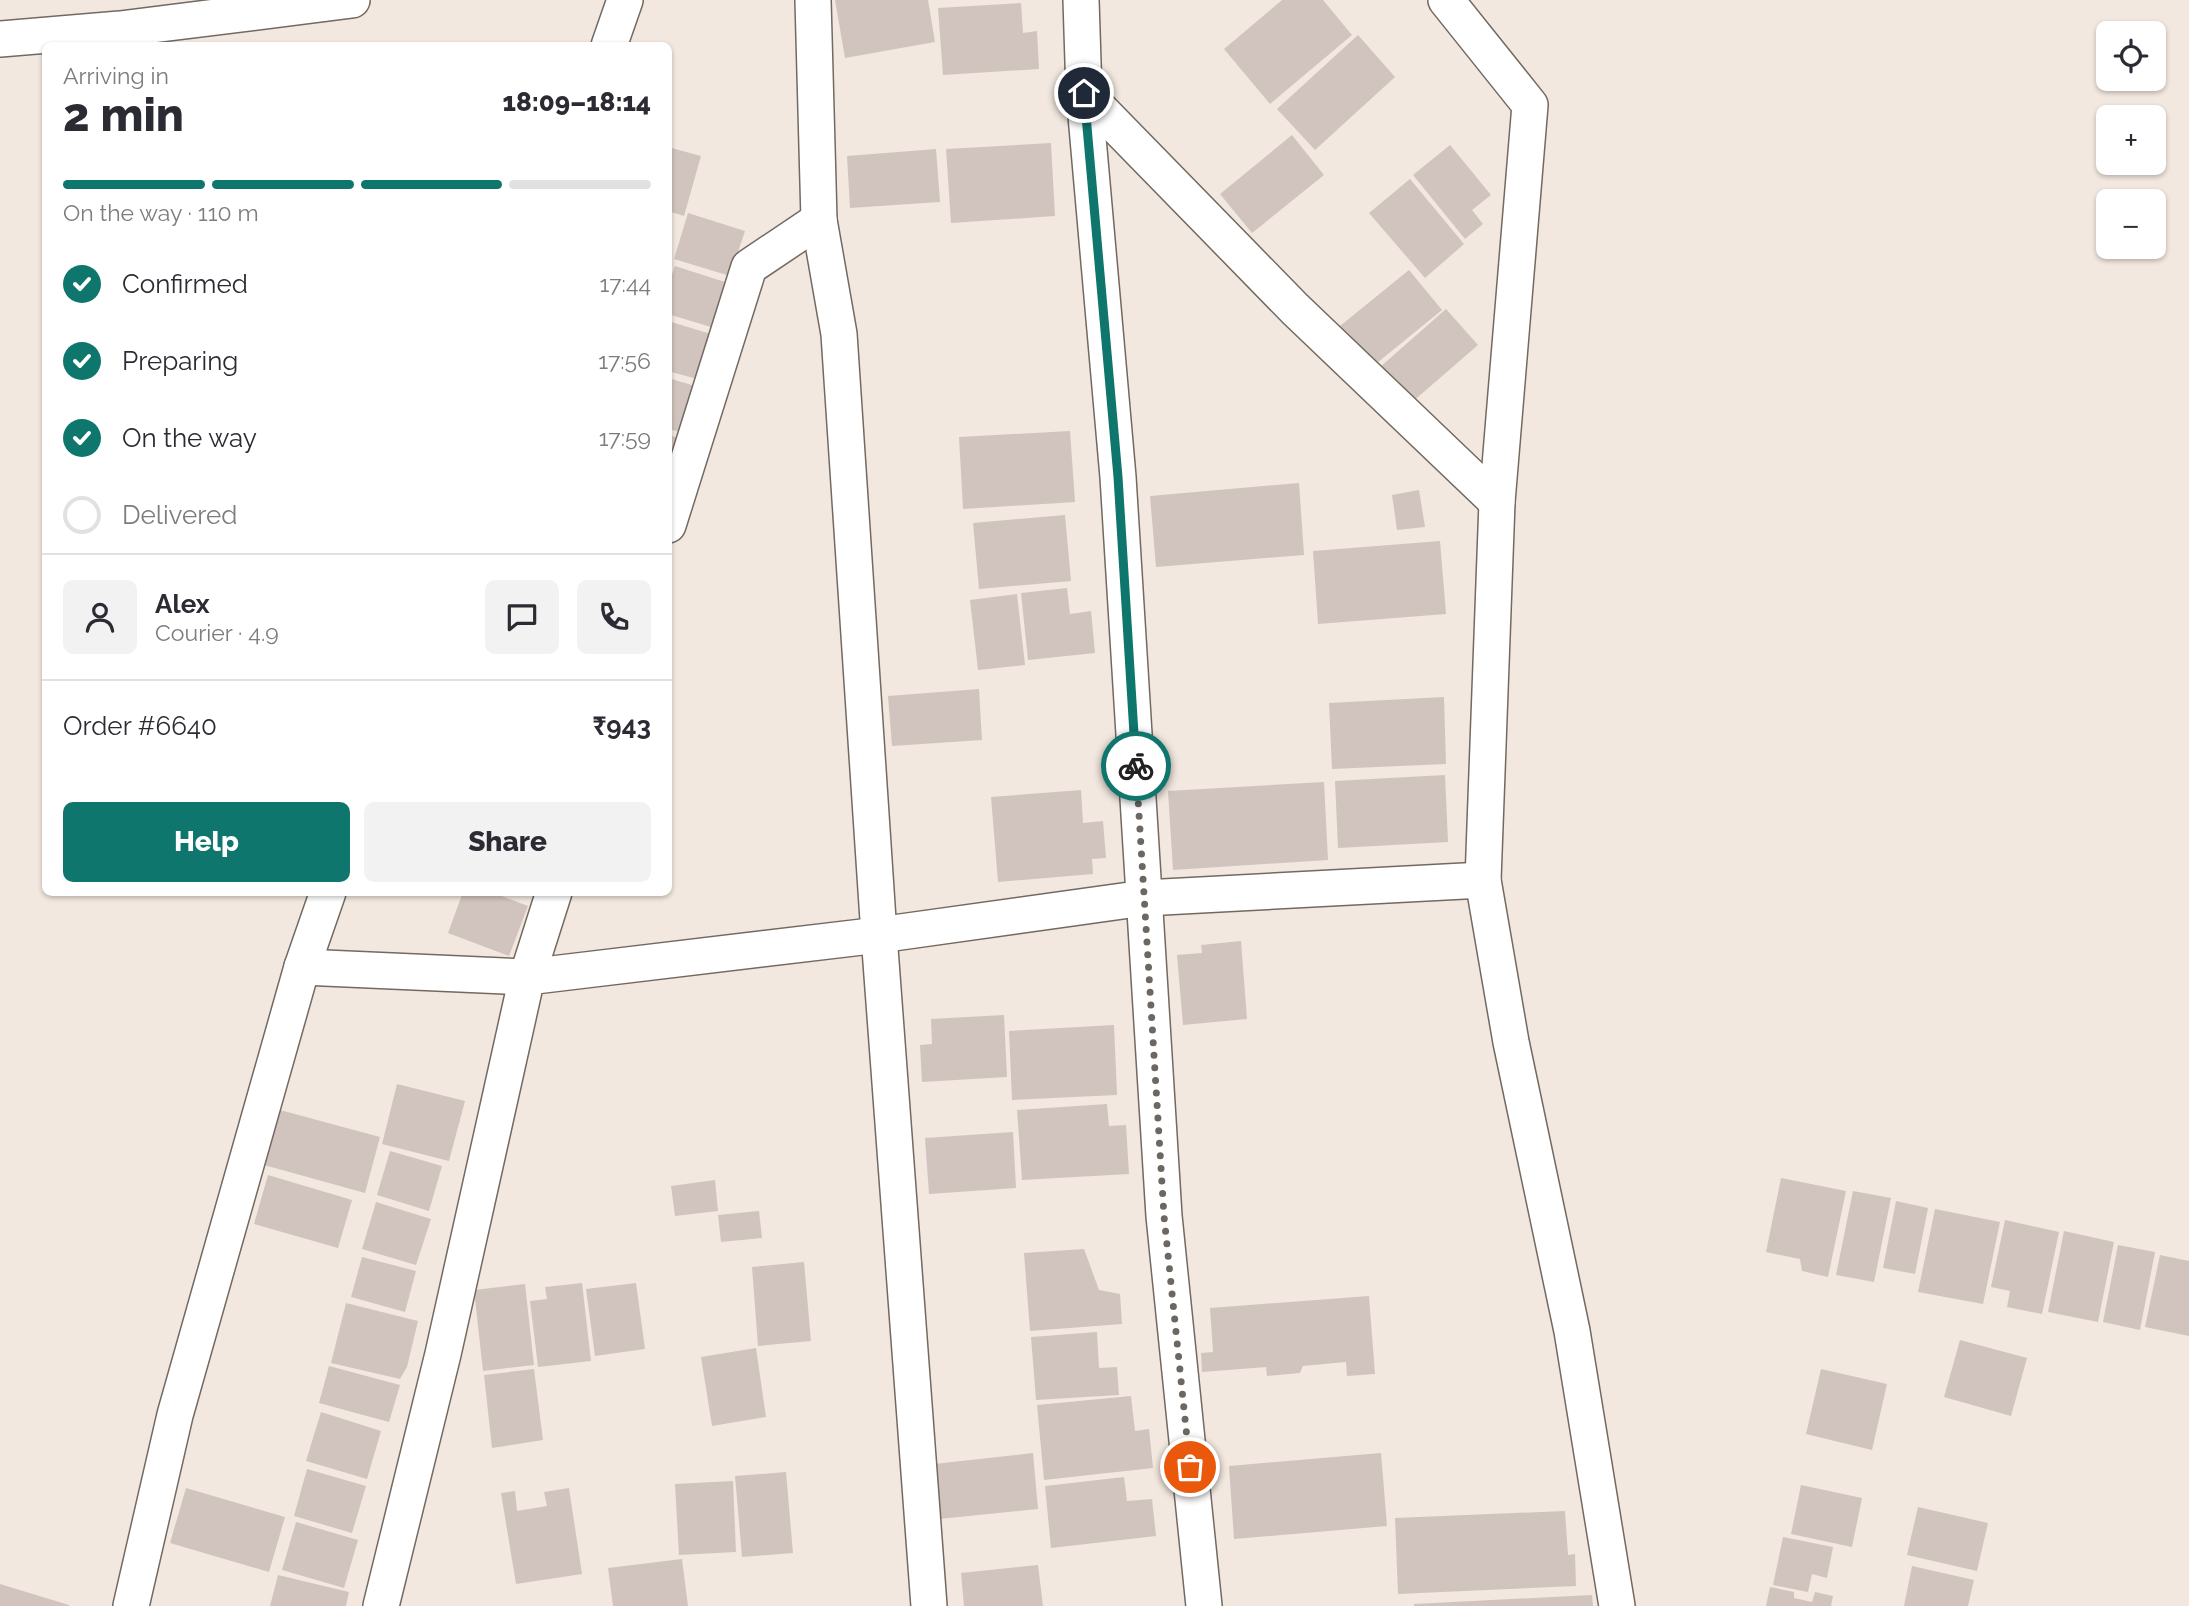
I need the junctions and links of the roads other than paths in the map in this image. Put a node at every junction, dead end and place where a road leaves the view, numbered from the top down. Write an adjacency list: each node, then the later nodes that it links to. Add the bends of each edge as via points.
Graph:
1 (352, 0): 6 (street)
2 (625, 0): 7 (street)
3 (813, 0): 9 (street)
4 (1081, 0): 8 (street)
5 (1446, 0): 10 (street, via 1530,105)
6 (0, 39)
7 (610, 42)
8 (1084, 93): 10 (street, via 1295,309); 15 (street, via 1118,477)
9 (819, 220): 11 (street, via 749,267); 16 (street, via 839,334)
10 (1496, 502): 12 (street)
11 (672, 512)
12 (1482, 880): 15 (street); 23 (street, via 1572,1331)
13 (327, 896): 17 (street)
14 (553, 896): 18 (street)
15 (1144, 898): 16 (street); 22 (street, via 1164,1216)
16 (879, 935): 18 (street); 21 (street)
17 (302, 967): 18 (street); 19 (street, via 175,1415)
18 (527, 976): 20 (street)
19 (131, 1606)
20 (382, 1606)
21 (929, 1606)
22 (1204, 1606)
23 (1617, 1606)

